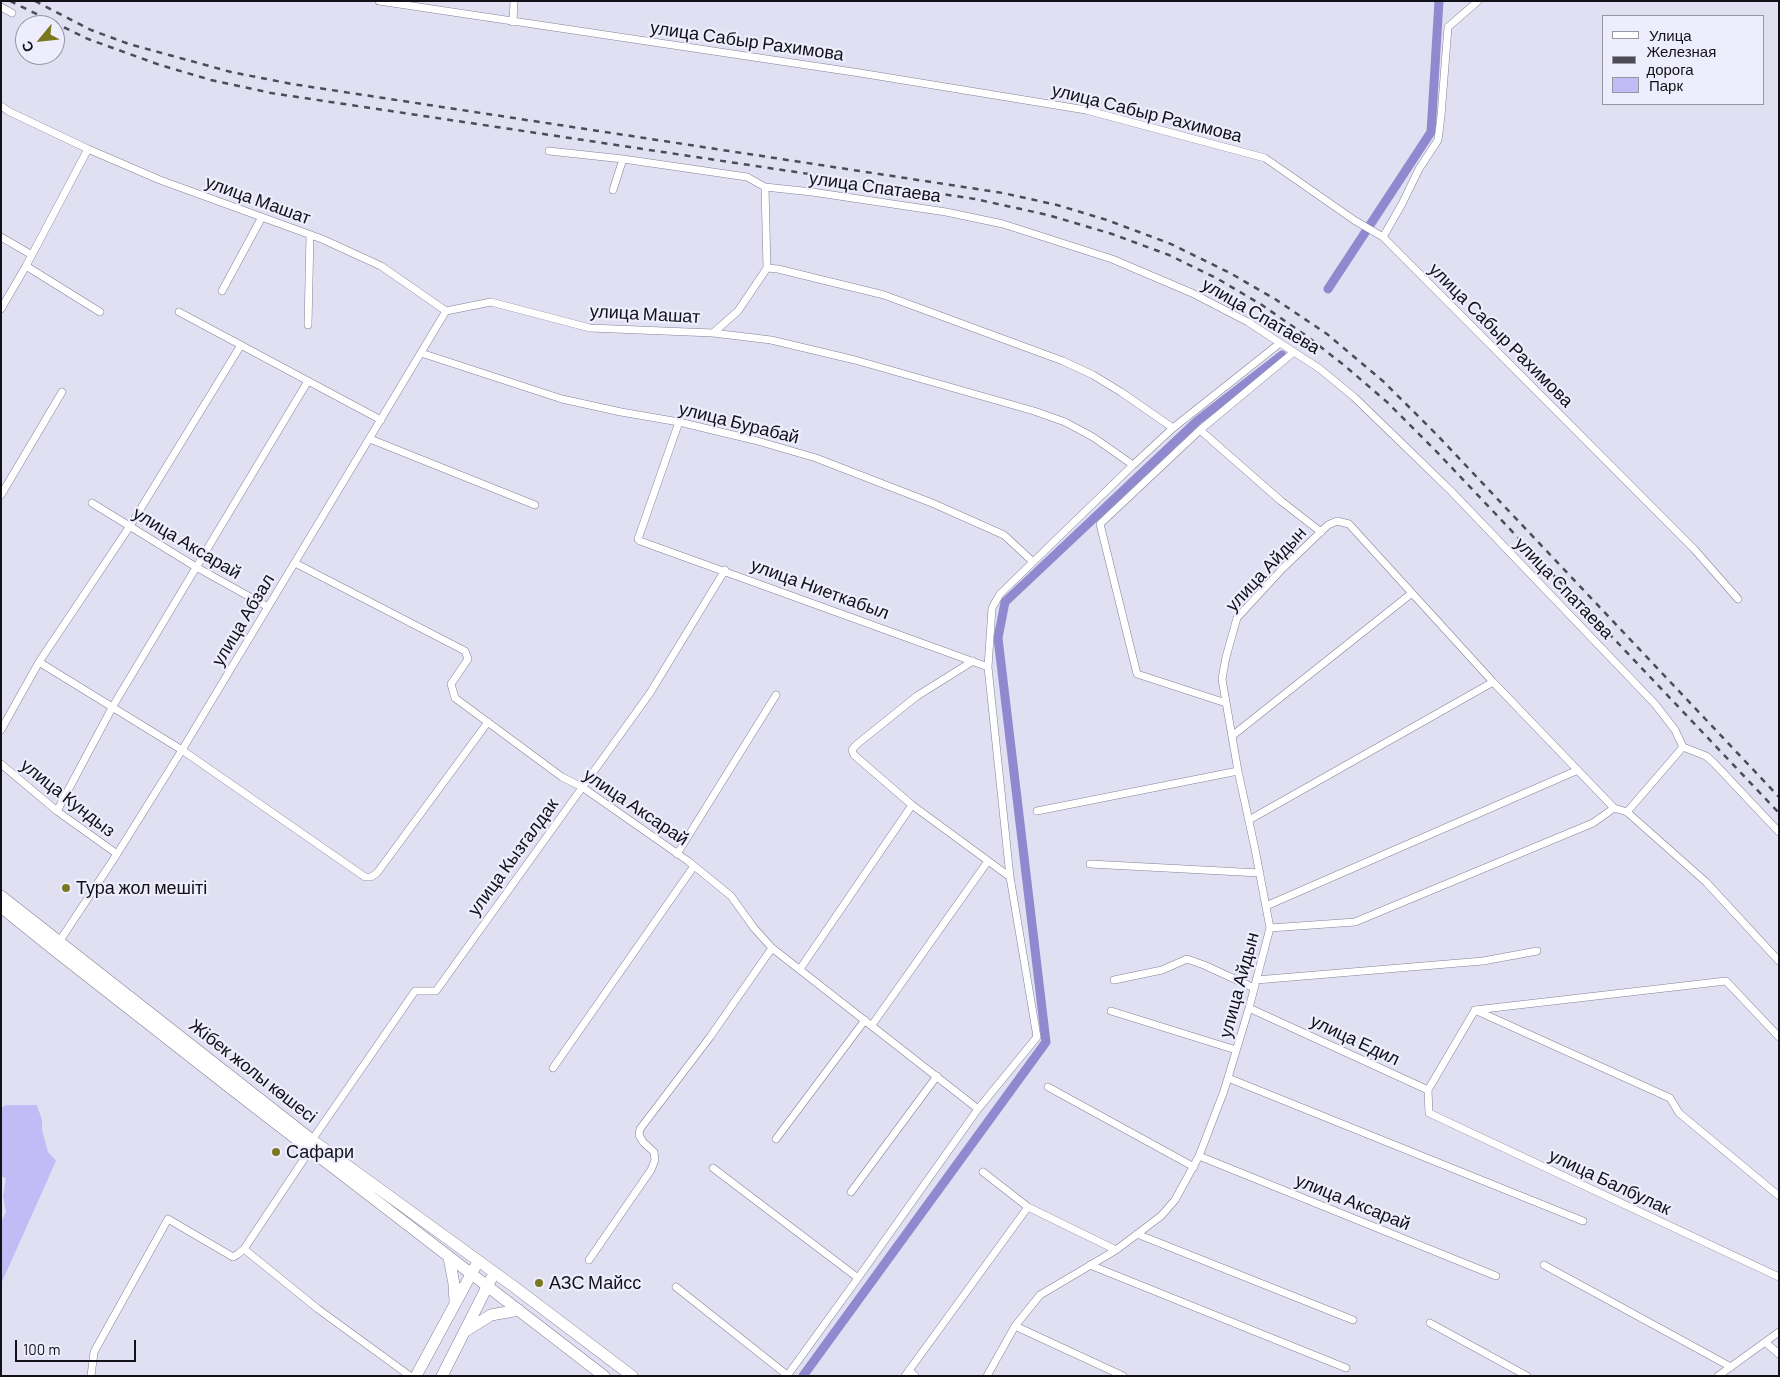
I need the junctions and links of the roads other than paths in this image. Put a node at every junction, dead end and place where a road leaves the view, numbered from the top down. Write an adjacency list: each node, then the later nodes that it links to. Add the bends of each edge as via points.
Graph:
1 (379, 1): 4 (street, улица Сабыр Рахимова)
2 (514, 1): 7 (street)
3 (1478, 1): 17 (street, via 1448,28 1438,140)
4 (405, 3): 7 (street, улица Сабыр Рахимова)
5 (1, 7): 6 (street)
6 (12, 13)
7 (512, 22): 17 (street, улица Сабыр Рахимова, via 1086,110 1265,158)
8 (1, 106): 9 (street, улица Машат)
9 (88, 149): 14 (street, улица Машат, via 160,180); 18 (street)
10 (549, 151): 11 (street, улица Спатаева)
11 (623, 160): 12 (street, улица Спатаева, via 747,177); 13 (street)
12 (765, 187): 20 (street); 28 (street, улица Спатаева, via 946,212 1052,239 1112,259 1192,293)
13 (613, 190)
14 (262, 217): 15 (street, улица Машат); 21 (street)
15 (310, 235): 23 (street, улица Машат, via 381,266); 26 (street)
16 (1, 237): 18 (street)
17 (1383, 237): 50 (street, улица Сабыр Рахимова, via 1694,549)
18 (32, 254): 19 (street)
19 (26, 266): 22 (street); 24 (street)
20 (768, 268): 27 (street, via 738,311); 36 (street, via 884,295 1063,361 1121,392)
21 (222, 291)
22 (1, 309)
23 (446, 311): 27 (street, улица Машат, via 491,302 590,328); 31 (street, улица Абзал)
24 (100, 312)
25 (179, 312): 29 (street)
26 (308, 325)
27 (713, 333): 39 (street, улица Машат, via 771,340 855,360 1034,411 1093,437)
28 (1280, 343): 30 (street, улица Спатаева); 36 (street)
29 (241, 345): 32 (street); 43 (street)
30 (1294, 352): 37 (street); 62 (street, улица Спатаева, via 1354,397 1451,491 1655,704 1675,730)
31 (421, 353): 34 (street, улица Абзал); 35 (street, улица Бурабай, via 562,400)
32 (308, 381): 34 (street); 47 (street)
33 (62, 392): 40 (street)
34 (381, 420): 38 (street, улица Абзал)
35 (679, 422): 45 (street, улица Бурабай, via 816,458 932,503 1004,535); 48 (street, улица Ниеткабыл, via 638,539)
36 (1173, 428): 39 (street)
37 (1200, 430): 44 (street); 57 (street, via 1100,524 1137,674)
38 (370, 439): 42 (street); 46 (street, улица Абзал)
39 (1133, 465): 45 (street)
40 (1, 495)
41 (92, 503): 43 (street, улица Аксарай)
42 (535, 504)
43 (130, 526): 47 (street, улица Аксарай); 53 (street)
44 (1321, 532): 49 (street, улица Айдын, via 1337,521 1349,524); 57 (street, улица Айдын, via 1282,568 1237,618 1222,679)
45 (1032, 561): 54 (street, via 1000,594 992,608)
46 (295, 563): 51 (street, улица Абзал); 59 (street, улица Аксарай, via 465,651 468,659 450,684 452,692 455,698)
47 (196, 567): 51 (street, улица Аксарай); 58 (street)
48 (725, 570): 52 (street, улица Ниеткабыл); 67 (street, улица Кызгалдак, via 650,693)
49 (1412, 593): 55 (street); 61 (street)
50 (1738, 600)
51 (268, 607): 63 (street, улица Абзал)
52 (973, 661): 54 (street, улица Ниеткабыл); 68 (street, via 918,696 852,750)
53 (40, 662): 58 (street); 60 (street)
54 (988, 667): 81 (street)
55 (1492, 682): 65 (street); 73 (street)
56 (776, 695): 76 (street)
57 (1226, 703): 61 (street, улица Айдын)
58 (113, 706): 63 (street); 70 (street)
59 (488, 722): 63 (street, via 372,877 365,877); 67 (street, улица Аксарай)
60 (1, 730)
61 (1232, 736): 66 (street, улица Айдын)
62 (1683, 747): 72 (street); 74 (street, via 1713,762)
63 (182, 750): 75 (street, улица Абзал)
64 (1, 764): 70 (street, улица Кундыз)
65 (1578, 770): 69 (street); 83 (street)
66 (1238, 771): 71 (street); 73 (street, улица Айдын)
67 (582, 787): 76 (street, улица Аксарай); 107 (street, улица Кызгалдак, via 436,991 415,991)
68 (912, 805): 77 (street); 90 (street)
69 (1614, 808): 72 (street); 85 (street, via 1593,823 1355,922)
70 (57, 811): 75 (street, улица Кундыз)
71 (1037, 811)
72 (1627, 812): 89 (street, via 1706,882)
73 (1249, 820): 80 (street, улица Айдын)
74 (1779, 832)
75 (117, 854): 86 (street, улица Абзал)
76 (677, 854): 79 (street, улица Аксарай)
77 (988, 861): 81 (street); 97 (street)
78 (1090, 864): 80 (street)
79 (694, 866): 87 (street, улица Аксарай, via 731,896); 100 (street)
80 (1260, 873): 83 (street, улица Айдын)
81 (1010, 877): 105 (street, via 1037,1036)
82 (1, 896): 86 (main road, Жібек жолы көшесі)
83 (1266, 906): 85 (street, улица Айдын)
84 (1, 907): 107 (main road, Жібек жолы көшесі, via 111,995)
85 (1270, 928): 92 (street, улица Айдын)
86 (59, 942): 107 (main road, Жібек жолы көшесі)
87 (772, 948): 90 (street, улица Аксарай); 120 (street, via 640,1129 642,1142 654,1152 652,1170)
88 (1537, 951): 92 (street, via 1483,961)
89 (1779, 961)
90 (800, 969): 96 (street, улица Аксарай)
91 (1114, 980): 92 (street, via 1162,970 1187,959)
92 (1255, 984): 93 (street, улица Айдын)
93 (1249, 1008): 99 (street, улица Айдын); 104 (street, улица Едил)
94 (1475, 1010): 98 (street, via 1726,981); 104 (street); 113 (street, via 1670,1098 1679,1113)
95 (1111, 1011): 99 (street)
96 (865, 1020): 97 (street, улица Аксарай); 106 (street)
97 (872, 1025): 101 (street, улица Аксарай)
98 (1779, 1037)
99 (1236, 1050): 102 (street, улица Айдын)
100 (553, 1068)
101 (937, 1076): 105 (street, улица Аксарай); 112 (street)
102 (1228, 1078): 108 (street, улица Айдын); 115 (street)
103 (1048, 1087): 109 (street)
104 (1428, 1090): 127 (street, улица Балбулак, via 1429,1113)
105 (978, 1109): 128 (street)
106 (776, 1140)
107 (311, 1145): 117 (street); 119 (main road, Жібек жолы көшесі); 121 (main road, Жібек жолы көшесі)
108 (1199, 1156): 109 (street, улица Айдын); 126 (street, улица Аксарай)
109 (1194, 1167): 116 (street, улица Айдын, via 1170,1206)
110 (713, 1168): 128 (street)
111 (983, 1172): 114 (street)
112 (851, 1192)
113 (1779, 1196)
114 (1028, 1207): 118 (street); 142 (street)
115 (1583, 1221)
116 (1137, 1234): 118 (street, улица Айдын); 133 (street)
117 (244, 1249): 144 (street, via 233,1257 168,1220 94,1352); 145 (street, via 318,1309)
118 (1116, 1250): 122 (street, улица Айдын)
119 (449, 1257): 125 (main road, Жібек жолы көшесі); 131 (main road)
120 (589, 1260)
121 (478, 1261): 124 (main road, Жібек жолы көшесі); 125 (main road)
122 (1090, 1265): 135 (street, улица Айдын, via 1040,1295); 141 (street)
123 (1544, 1265): 140 (street)
124 (494, 1272): 129 (main road); 149 (main road, Жібек жолы көшесі)
125 (471, 1273): 129 (main road, Жібек жолы көшесі); 131 (main road)
126 (1496, 1276)
127 (1779, 1277)
128 (858, 1278): 143 (street)
129 (487, 1286): 132 (main road, Жібек жолы көшесі); 136 (main road)
130 (676, 1288): 143 (street)
131 (455, 1303): 146 (main road)
132 (520, 1310): 136 (main road, via 491,1315); 148 (main road, Жібек жолы көшесі)
133 (1353, 1320)
134 (1430, 1323): 153 (street)
135 (1015, 1326): 151 (street, улица Айдын); 152 (street)
136 (464, 1332): 147 (main road)
137 (1779, 1332): 138 (street)
138 (1765, 1342): 139 (street); 140 (street)
139 (1779, 1354)
140 (1731, 1367): 154 (street)
141 (1346, 1368)
142 (907, 1373): 150 (street)
143 (787, 1375)
144 (91, 1376)
145 (410, 1376)
146 (416, 1376)
147 (442, 1376)
148 (604, 1376)
149 (632, 1376)
150 (915, 1376)
151 (987, 1376)
152 (1123, 1376)
153 (1527, 1376)
154 (1718, 1376)

